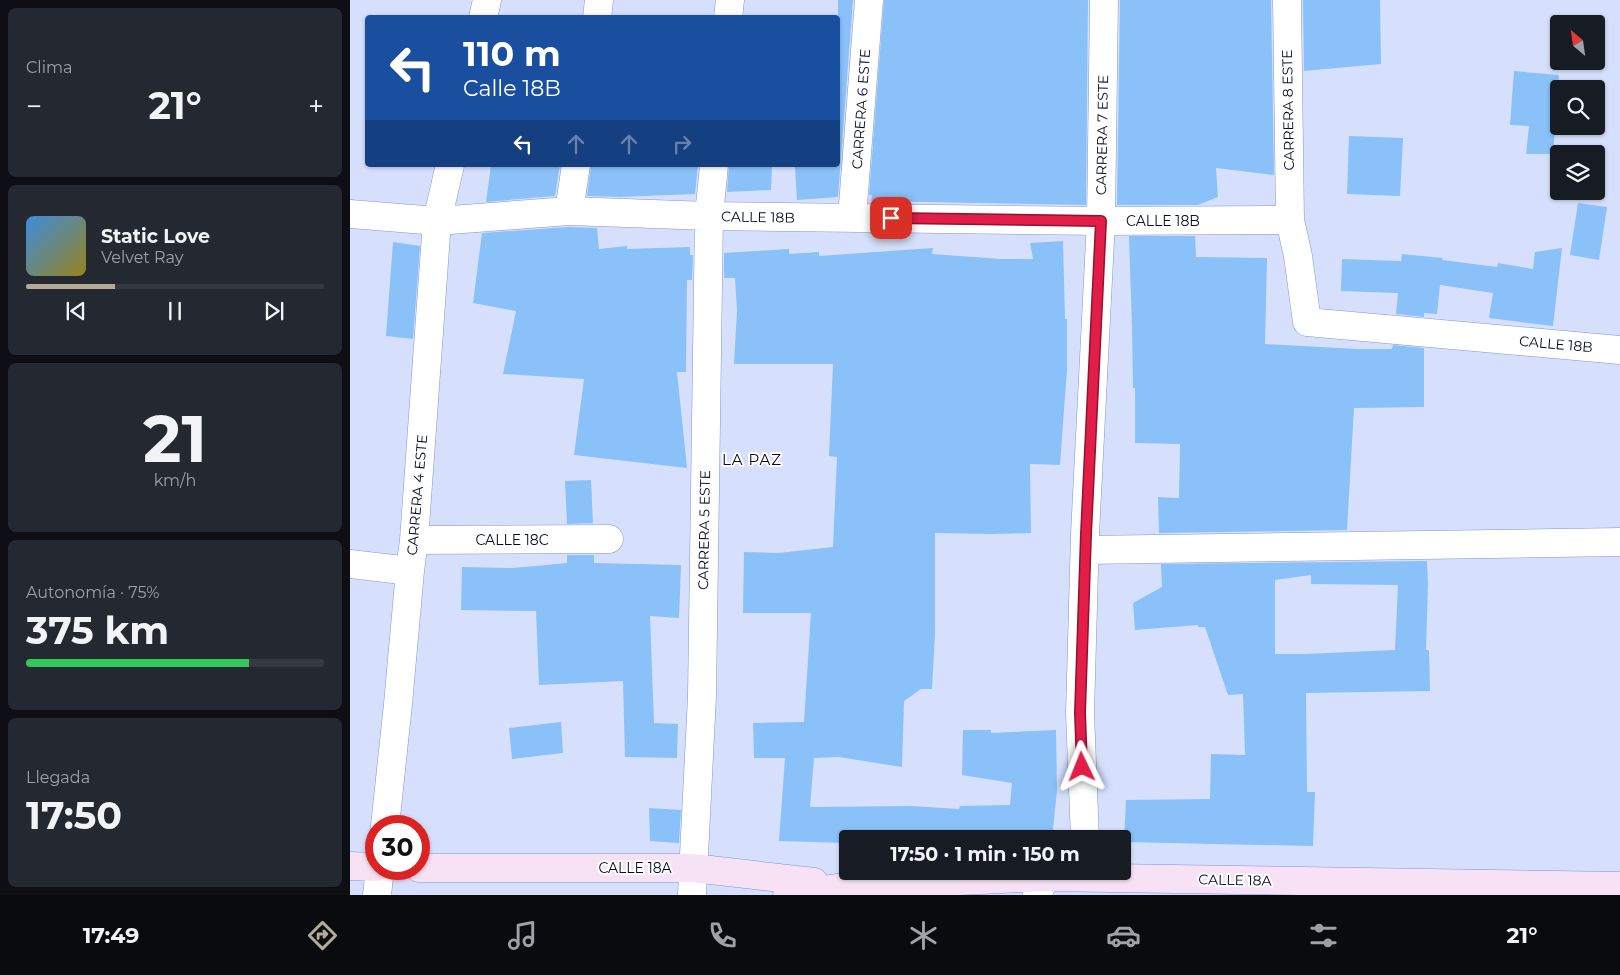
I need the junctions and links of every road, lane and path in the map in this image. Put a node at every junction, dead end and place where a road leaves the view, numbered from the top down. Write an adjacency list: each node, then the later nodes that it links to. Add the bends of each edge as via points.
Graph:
1 (487, 0): 7 (street)
2 (599, 0): 8 (street)
3 (730, 0): 9 (street)
4 (870, 0): 16 (street, CARRERA 6 ESTE)
5 (1104, 0): 19 (street, CARRERA 7 ESTE)
6 (1287, 0): 17 (street, CARRERA 8 ESTE)
7 (484, 15)
8 (597, 15)
9 (728, 15)
10 (450, 167): 18 (street, CARRERA 4 ESTE)
11 (576, 167): 13 (street)
12 (714, 167): 15 (street, CARRERA 5 ESTE)
13 (569, 211): 15 (street, CALLE 18B); 18 (street, CALLE 18B)
14 (350, 214): 18 (street, CALLE 18B)
15 (709, 216): 16 (street, CALLE 18B); 32 (street, CARRERA 5 ESTE, via 702,696)
16 (852, 218): 19 (street, CALLE 18B)
17 (1290, 220): 19 (street, CALLE 18B); 20 (street, CALLE 18B, via 1307,322)
18 (437, 221): 22 (street, CARRERA 4 ESTE)
19 (1101, 221): 24 (street, CARRERA 7 ESTE)
20 (1620, 350)
21 (609, 539): 22 (street, CALLE 18C)
22 (414, 540): 26 (street, CARRERA 4 ESTE)
23 (1620, 542): 24 (street)
24 (1085, 550): 28 (street, CARRERA 7 ESTE, via 1080,713)
25 (350, 564): 26 (street)
26 (410, 571): 27 (street, CARRERA 4 ESTE)
27 (386, 815)
28 (1085, 830)
29 (350, 866): 30 (street)
30 (365, 867)
31 (430, 868): 32 (street, CALLE 18A)
32 (693, 868): 37 (street, CALLE 18A); 39 (street, CARRERA 5 ESTE)
33 (379, 880): 38 (street)
34 (1088, 881): 35 (street, CALLE 18A); 36 (street, CALLE 18A)
35 (1041, 886): 37 (street, CALLE 18A)
36 (1620, 886)
37 (849, 891): 40 (street, CALLE 18A)
38 (377, 895)
39 (692, 895)
40 (787, 895)

